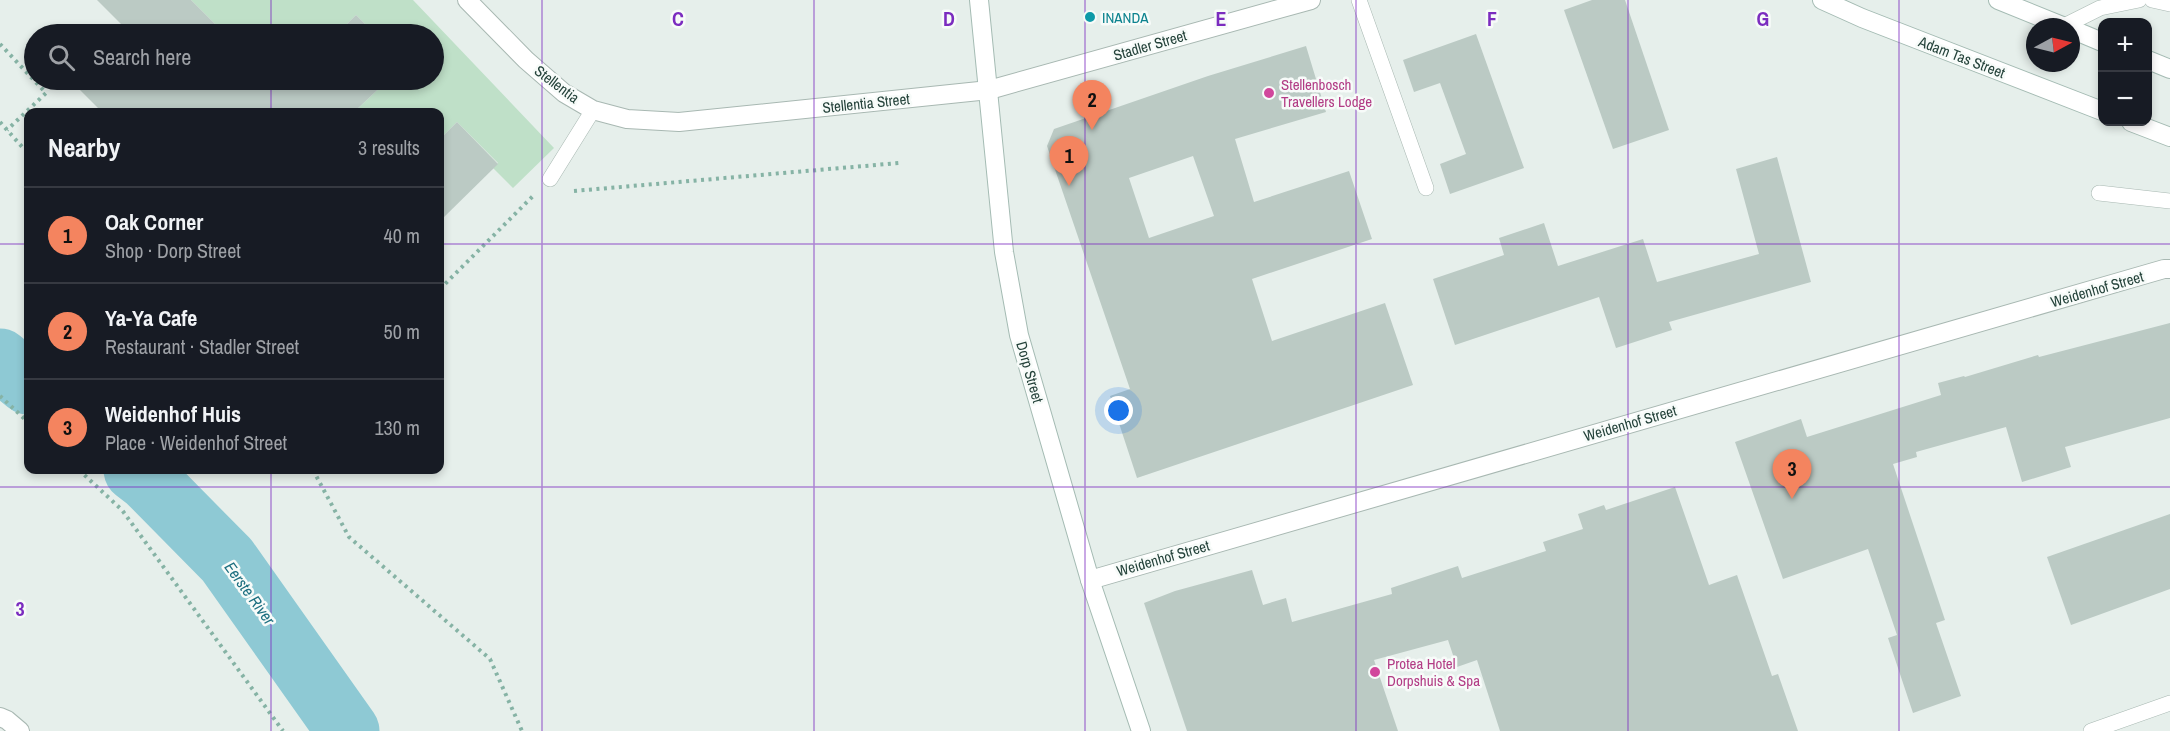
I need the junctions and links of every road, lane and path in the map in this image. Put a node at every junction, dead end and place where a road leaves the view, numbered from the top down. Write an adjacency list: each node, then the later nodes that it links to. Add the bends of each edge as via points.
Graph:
1 (467, 0): 22 (street, Stellentia, via 526,60 564,93)
2 (979, 0): 19 (street, Dorp Street)
3 (1311, 0): 19 (street, Stadler Street)
4 (1359, 0): 32 (lane)
5 (1822, 0): 21 (street, Adam Tas Street)
6 (1998, 0): 10 (street)
7 (2139, 0): 11 (lane, via 2100,8)
8 (2152, 0): 9 (lane)
9 (2170, 4)
10 (2043, 18)
11 (2080, 19)
12 (2080, 33): 13 (street)
13 (2098, 40)
14 (0, 44): 17 (path)
15 (2152, 62): 16 (street)
16 (2170, 69)
17 (24, 70)
18 (43, 90): 20 (path, via 46,93)
19 (988, 90): 24 (street, Stellentia Street); 41 (street, Dorp Street, via 1004,252 1019,335)
20 (31, 108)
21 (2098, 109)
22 (593, 110): 24 (street, Stellentia, via 627,119 679,122); 31 (lane)
23 (24, 114): 27 (path)
24 (743, 116)
25 (0, 122): 27 (path)
26 (2142, 126): 28 (street)
27 (8, 130): 29 (path)
28 (2170, 136)
29 (24, 149)
30 (899, 163): 31 (path, via 574,191)
31 (550, 179): 36 (path)
32 (1426, 188)
33 (2099, 193): 34 (lane)
34 (2170, 201)
35 (2170, 269): 41 (street, Weidenhof Street)
36 (444, 285)
37 (0, 396): 38 (path)
38 (24, 418)
39 (83, 474): 45 (path, via 122,510)
40 (314, 474): 46 (path, via 349,537 490,659)
41 (1090, 580): 47 (street, Dorp Street)
42 (2170, 703): 48 (lane)
43 (0, 717): 44 (street)
44 (20, 731)
45 (283, 731)
46 (522, 731)
47 (1141, 731)
48 (2091, 731)

